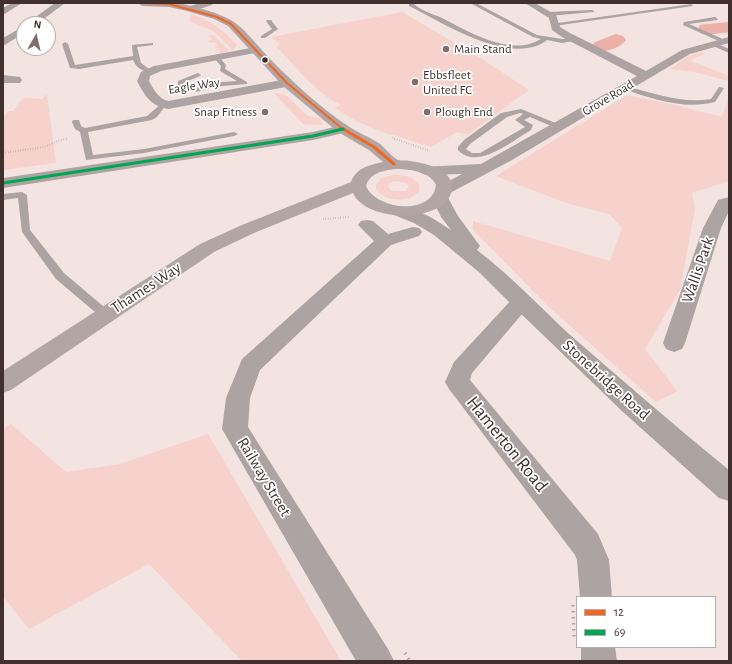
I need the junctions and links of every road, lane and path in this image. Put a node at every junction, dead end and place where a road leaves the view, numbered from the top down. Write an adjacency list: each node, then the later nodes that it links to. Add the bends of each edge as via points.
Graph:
1 (18, 3): 11 (street)
2 (61, 3): 13 (street)
3 (142, 3): 9 (main road, via 169,4)
4 (209, 3): 9 (street)
5 (411, 3): 19 (lane, via 488,43 514,47 535,45)
6 (472, 3): 19 (lane, via 535,36)
7 (529, 3): 12 (street)
8 (691, 5): 16 (lane)
9 (190, 9): 25 (main road, via 218,17 231,24)
10 (592, 10): 12 (lane)
11 (3, 12)
12 (548, 14): 16 (street, via 553,17)
13 (42, 16)
14 (715, 19): 22 (lane, via 690,22 686,25)
15 (269, 21): 18 (lane, via 275,29)
16 (554, 24): 20 (street, via 555,28)
17 (16, 34): 21 (street)
18 (263, 37)
19 (546, 38): 20 (lane)
20 (575, 40): 31 (street)
21 (3, 43)
22 (725, 43): 31 (street, Grove Road, via 686,52)
23 (66, 44): 26 (lane, via 72,67)
24 (151, 44): 26 (lane, via 134,46)
25 (256, 50): 27 (street, Eagle Way); 34 (main road)
26 (134, 58): 29 (lane, via 138,65)
27 (221, 62): 28 (lane); 29 (street, Eagle Way); 37 (lane, via 222,70)
28 (214, 70)
29 (149, 71): 40 (street, Eagle Way, via 142,81 155,101)
30 (198, 75): 35 (lane, via 180,84 192,90)
31 (645, 75): 38 (street, Grove Road)
32 (3, 79): 33 (street)
33 (16, 80)
34 (287, 83): 37 (street, Eagle Way); 44 (main road)
35 (209, 85): 36 (lane); 37 (lane, via 222,82)
36 (200, 86)
37 (250, 86): 40 (street, Eagle Way, via 183,104)
38 (625, 88): 39 (lane, via 674,101 695,103 713,101); 43 (street, Grove Road)
39 (721, 88)
40 (162, 105): 45 (lane, via 149,118)
41 (529, 114): 41 (lane, via 521,111 504,115 467,142 462,150 476,156 486,153 528,128 528,125 519,120); 43 (lane)
42 (76, 122): 45 (lane)
43 (559, 126): 49 (street, Grove Road)
44 (343, 129): 48 (main road, via 374,147); 50 (main road); 52 (street, via 313,136)
45 (84, 134): 46 (lane, via 89,158 144,151); 47 (path, via 44,147)
46 (234, 134)
47 (3, 152)
48 (394, 164): 50 (main road); 51 (main road)
49 (491, 166): 51 (street, Grove Road); 54 (street, Grove Road)
50 (373, 169): 53 (main road, via 360,179)
51 (426, 170): 54 (main road, via 440,180)
52 (3, 183)
53 (358, 185): 57 (main road, via 358,192 363,199); 58 (main road, Thames Way)
54 (442, 194): 60 (main road, via 428,206 415,210); 62 (main road, Stonebridge Road, via 450,217)
55 (3, 197): 64 (lane, via 22,195 25,230 60,276)
56 (729, 202): 65 (street, Wallis Park, via 724,204 712,228)
57 (372, 204): 58 (main road, Thames Way); 60 (main road)
58 (298, 209): 64 (main road, Thames Way, via 207,248)
59 (320, 219): 61 (path)
60 (407, 222): 61 (street, Railway Street); 62 (main road, Stonebridge Road, via 420,219)
61 (367, 228): 71 (street, Railway Street, via 250,365 238,398 235,430)
62 (487, 268): 63 (main road, Stonebridge Road)
63 (520, 302): 67 (main road, Stonebridge Road, via 632,405); 68 (street, Hamerton Road, via 462,369 457,382 587,545 593,560)
64 (106, 315): 66 (main road, Thames Way)
65 (674, 343)
66 (3, 383)
67 (729, 488)
68 (596, 596)
69 (401, 648): 72 (path)
70 (598, 648): 73 (street)
71 (376, 661)
72 (410, 661)
73 (599, 661)

